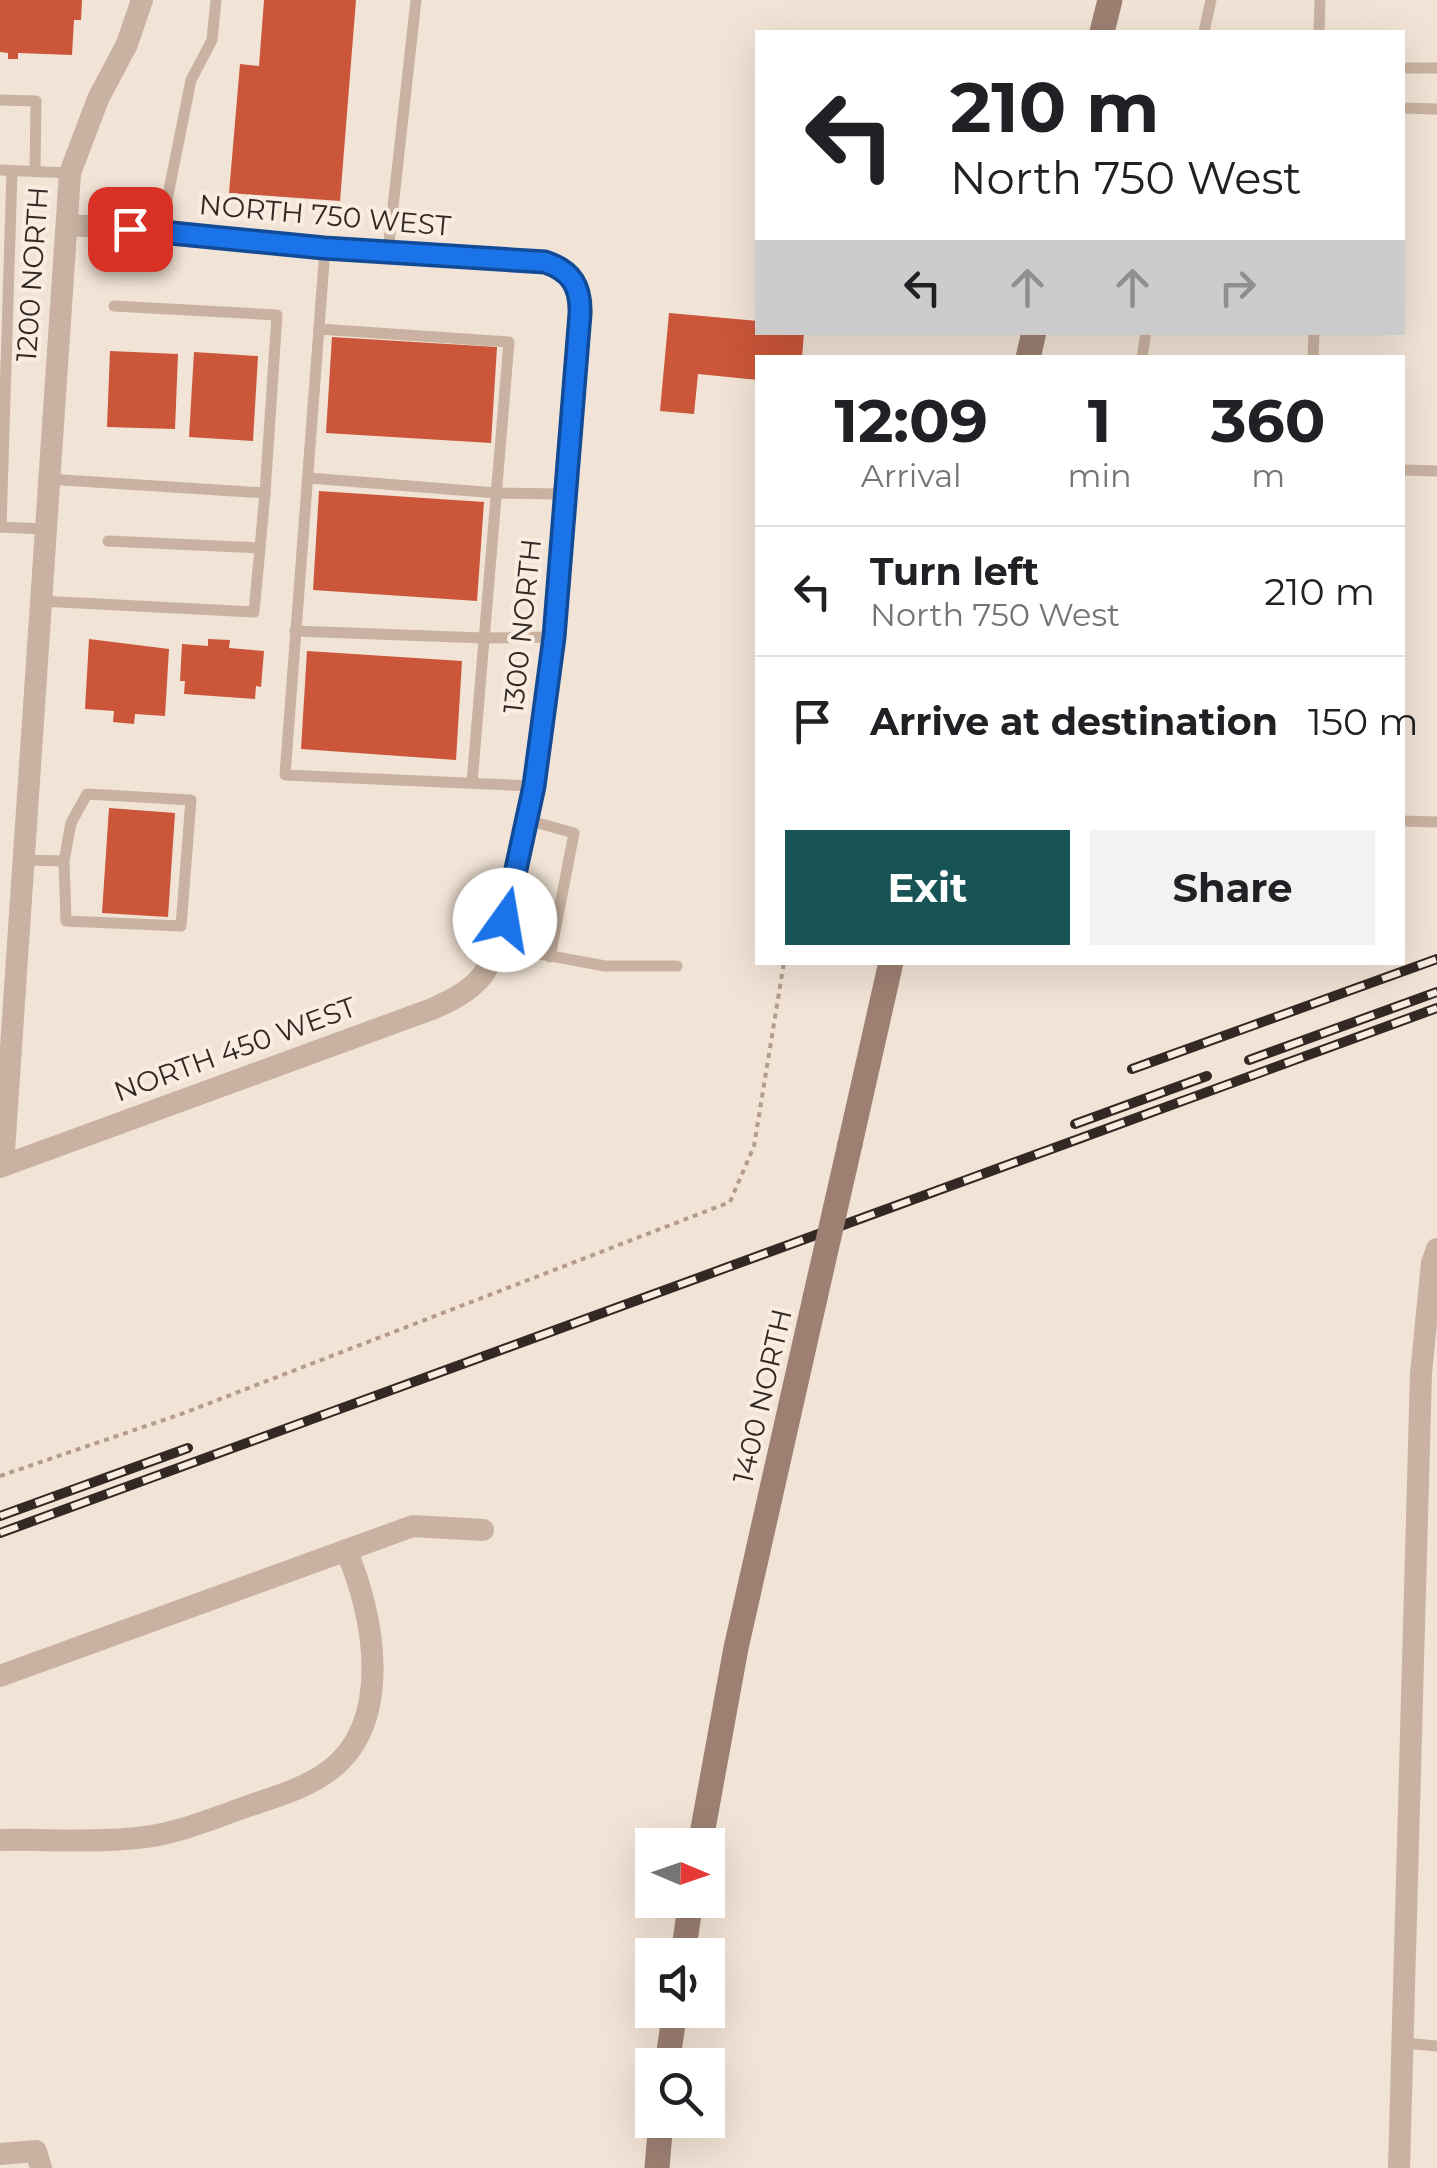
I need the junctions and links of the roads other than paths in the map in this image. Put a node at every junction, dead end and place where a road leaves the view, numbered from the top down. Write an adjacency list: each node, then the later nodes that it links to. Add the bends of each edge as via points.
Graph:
1 (142, 0): 17 (street, 1200 NORTH)
2 (216, 0): 19 (lane, via 212,40 191,80)
3 (416, 0): 21 (lane)
4 (1110, 0): 7 (main road)
5 (1211, 0): 8 (lane)
6 (1320, 0): 9 (lane)
7 (1102, 30)
8 (1204, 30)
9 (1319, 30)
10 (1405, 68): 11 (lane)
11 (1437, 68)
12 (0, 100): 16 (lane, via 36,101)
13 (1405, 108): 14 (lane)
14 (1437, 109)
15 (6, 170): 16 (lane); 32 (lane)
16 (35, 172): 17 (lane)
17 (70, 173): 18 (street, 1200 NORTH)
18 (67, 225): 19 (street, NORTH 750 WEST); 28 (street, 1200 NORTH)
19 (161, 230): 20 (street, NORTH 750 WEST)
20 (324, 248): 21 (street, NORTH 750 WEST); 24 (lane)
21 (388, 252): 22 (street, NORTH 750 WEST, via 545,262)
22 (573, 279): 31 (street, 1300 NORTH, via 581,296)
23 (114, 306): 29 (lane, via 278,315)
24 (319, 328): 27 (lane); 30 (lane, via 509,342)
25 (1405, 470): 26 (lane)
26 (1437, 471)
27 (310, 478): 30 (lane); 37 (lane)
28 (48, 480): 29 (lane); 33 (street, 1200 NORTH)
29 (265, 493): 35 (lane)
30 (497, 493): 31 (lane); 39 (lane)
31 (565, 494): 38 (street, 1300 NORTH)
32 (0, 527): 33 (lane)
33 (44, 530): 36 (street, 1200 NORTH)
34 (108, 541): 35 (lane)
35 (260, 548): 36 (lane, via 254,612)
36 (40, 601): 45 (street, 1200 NORTH)
37 (295, 631): 39 (lane); 40 (lane, via 285,775)
38 (554, 637): 39 (lane); 41 (street, 1300 NORTH)
39 (484, 638): 40 (lane)
40 (472, 784): 41 (lane)
41 (534, 786): 42 (street, 1300 NORTH)
42 (528, 820): 47 (street, 1300 NORTH); 48 (lane, via 574,833)
43 (1405, 821): 44 (lane)
44 (1437, 822)
45 (23, 860): 46 (lane); 52 (street, 1200 NORTH)
46 (64, 861): 46 (lane, via 71,824 88,794 191,800 181,926 66,921)
47 (497, 946): 48 (lane); 51 (street, 1300 NORTH)
48 (550, 957): 50 (lane, via 605,966)
49 (890, 965): 59 (main road, 1400 NORTH, bridge, via 736,1648)
50 (677, 966)
51 (484, 974): 53 (street, NORTH 450 WEST, via 432,1009)
52 (8, 980): 53 (street, 1200 NORTH)
53 (2, 1166)
54 (1437, 1250): 55 (street)
55 (1429, 1375): 61 (street)
56 (483, 1530): 57 (street, via 413,1526)
57 (346, 1550): 58 (street); 60 (street, via 372,1627 372,1667 366,1722 332,1769 182,1830 138,1838)
58 (0, 1676)
59 (703, 1828)
60 (0, 1840)
61 (1404, 2044): 62 (lane); 67 (street)
62 (1437, 2046)
63 (660, 2138): 66 (main road)
64 (0, 2154): 65 (street)
65 (38, 2160)
66 (657, 2168)
67 (1399, 2168)

